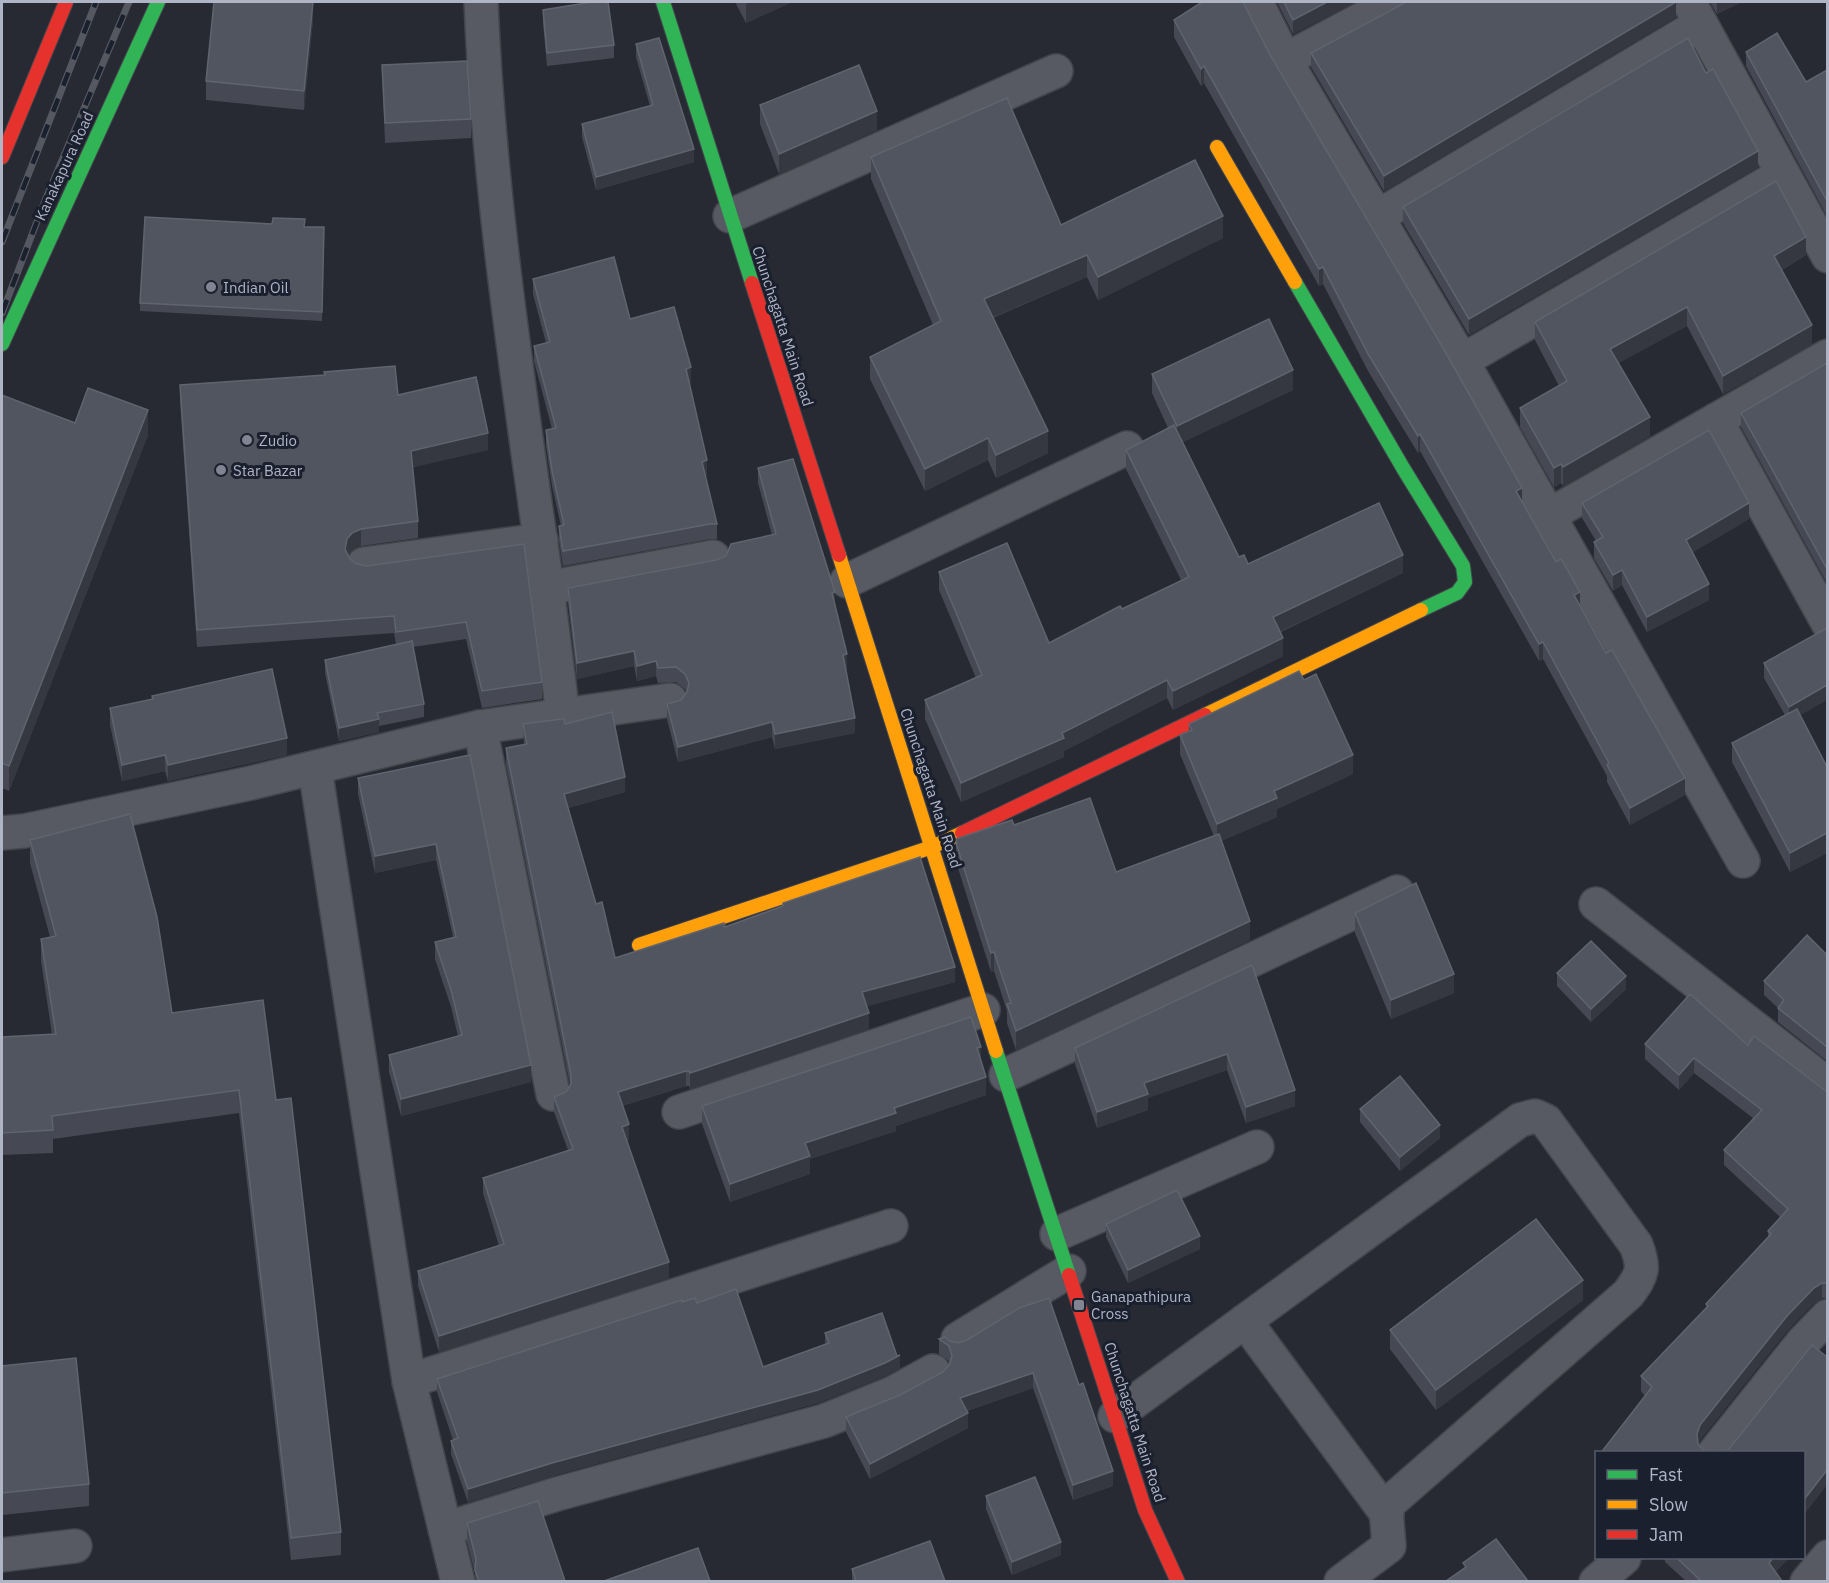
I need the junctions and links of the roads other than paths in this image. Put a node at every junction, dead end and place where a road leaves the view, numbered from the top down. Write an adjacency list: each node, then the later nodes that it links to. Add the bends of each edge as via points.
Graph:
1 (66, 2): 11 (main road)
2 (158, 2): 16 (main road, Kanakapura Road)
3 (481, 2): 22 (street, via 484,70 511,340)
4 (663, 2): 13 (main road, Chunchagatta Main Road)
5 (1256, 2): 8 (street)
6 (1394, 2): 8 (street)
7 (1695, 13): 12 (street); 14 (street)
8 (1285, 60): 14 (street)
9 (1056, 71): 13 (street)
10 (1217, 147): 33 (main road, via 1463,566 1465,582 1457,593)
11 (2, 157)
12 (1783, 174): 15 (street); 18 (street)
13 (730, 216): 25 (main road, Chunchagatta Main Road)
14 (1377, 217): 18 (street)
15 (1827, 256)
16 (2, 344)
17 (1827, 356): 19 (street)
18 (1462, 361): 21 (street)
19 (1716, 420): 21 (street); 27 (street)
20 (1127, 448): 25 (street)
21 (1548, 516): 34 (street)
22 (541, 540): 24 (street); 26 (street)
23 (713, 557): 26 (street)
24 (364, 564)
25 (847, 581): 33 (main road, Chunchagatta Main Road)
26 (547, 588): 29 (street)
27 (1827, 623)
28 (670, 700): 29 (street)
29 (563, 716): 30 (street)
30 (480, 727): 31 (street); 41 (street)
31 (315, 768): 32 (street); 51 (street)
32 (2, 833)
33 (932, 847): 37 (main road); 38 (main road, Chunchagatta Main Road)
34 (1743, 861)
35 (1397, 892): 39 (street)
36 (1596, 904): 40 (street)
37 (639, 945)
38 (983, 1010): 39 (main road, Chunchagatta Main Road); 42 (street)
39 (1006, 1075): 45 (main road, Chunchagatta Main Road)
40 (1827, 1085)
41 (553, 1094)
42 (679, 1112)
43 (1257, 1147): 45 (street)
44 (891, 1226): 51 (street)
45 (1057, 1234): 46 (main road, Chunchagatta Main Road)
46 (1069, 1271): 49 (street); 52 (main road, Chunchagatta Main Road)
47 (1827, 1316): 53 (street)
48 (1245, 1321): 52 (street); 54 (street); 54 (street, via 1520,1120 1535,1116 1546,1121 1636,1245 1642,1262 1640,1278 1628,1294 1388,1504)
49 (958, 1339)
50 (933, 1371): 55 (street, via 893,1393 824,1421)
51 (409, 1381): 55 (street)
52 (1115, 1416): 61 (main road, Chunchagatta Main Road, via 1145,1510)
53 (1716, 1451)
54 (1387, 1514): 62 (street, via 1389,1546)
55 (445, 1529): 60 (street)
56 (75, 1546): 57 (street)
57 (2, 1556)
58 (1827, 1557): 64 (street)
59 (1622, 1559): 63 (street)
60 (458, 1581)
61 (1178, 1581)
62 (1341, 1581)
63 (1596, 1581)
64 (1807, 1581)

